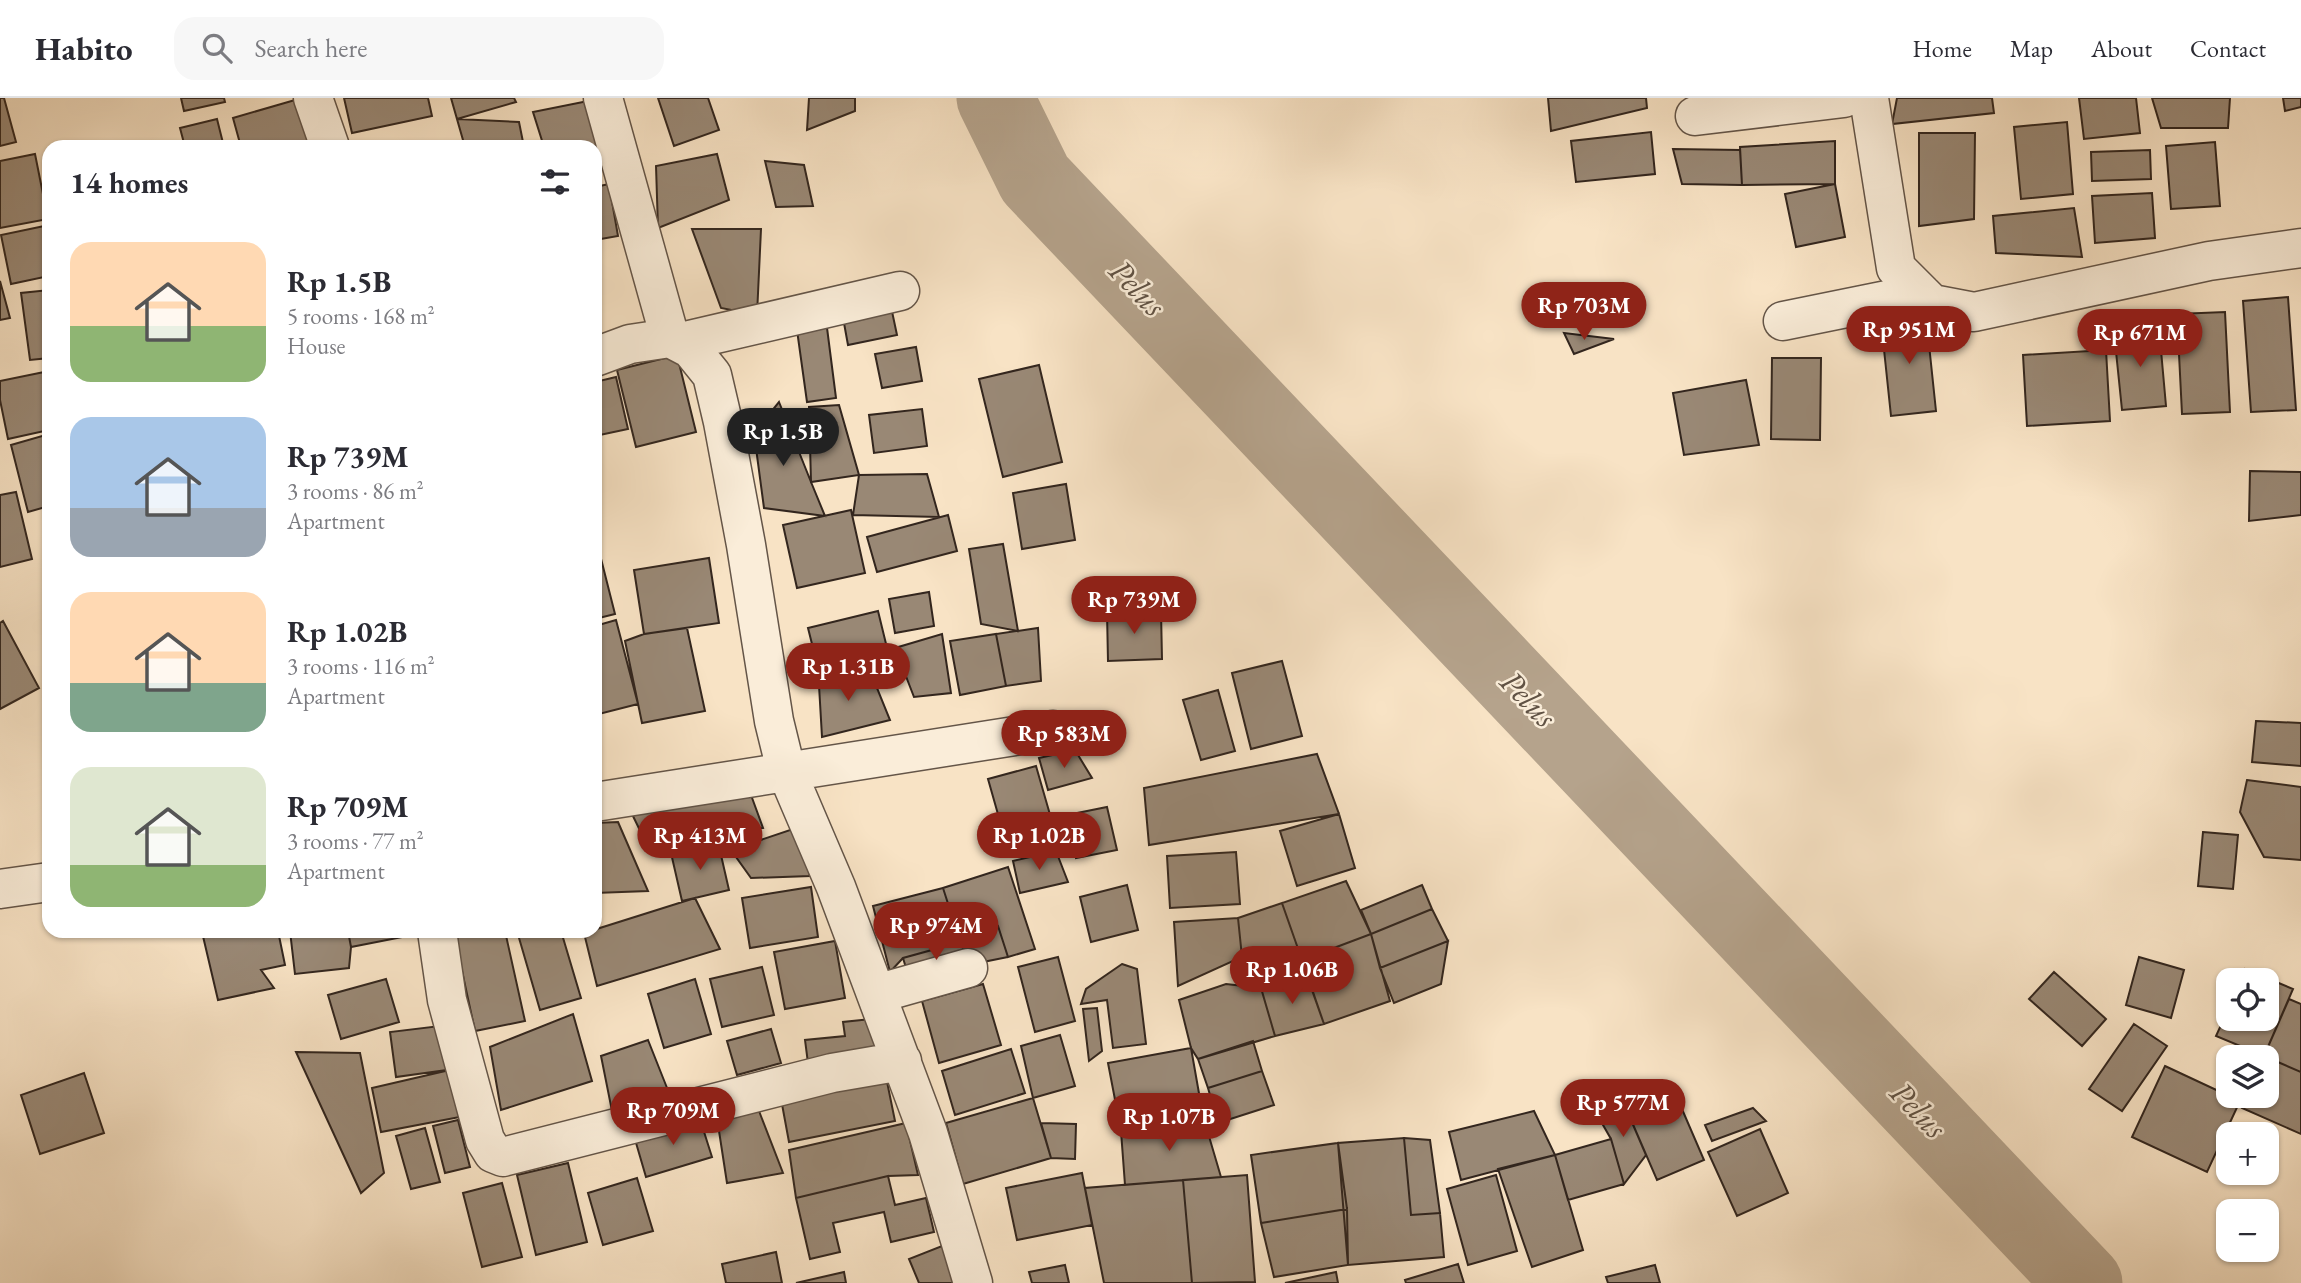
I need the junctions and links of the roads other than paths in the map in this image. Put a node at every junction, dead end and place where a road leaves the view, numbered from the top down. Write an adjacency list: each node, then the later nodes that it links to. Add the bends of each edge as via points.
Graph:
1 (313, 98): 6 (street)
2 (603, 98): 11 (street)
3 (1844, 98): 5 (street)
4 (1869, 98): 9 (street, via 1896,268)
5 (1695, 116)
6 (328, 140)
7 (2301, 248): 9 (street, via 2209,261 1974,312 1932,304)
8 (900, 290): 11 (street)
9 (1921, 293): 10 (street)
10 (1783, 321)
11 (675, 340): 12 (street, via 631,344); 14 (street, via 691,349 712,375)
12 (602, 354)
13 (1052, 730): 14 (street)
14 (786, 770): 15 (street); 20 (street)
15 (602, 801)
16 (42, 883): 17 (street)
17 (0, 889)
18 (438, 938): 21 (street, via 447,1000 485,1140 493,1153 503,1157 832,1073)
19 (968, 968): 20 (street)
20 (876, 994): 21 (street)
21 (902, 1061): 22 (street)
22 (972, 1283)

